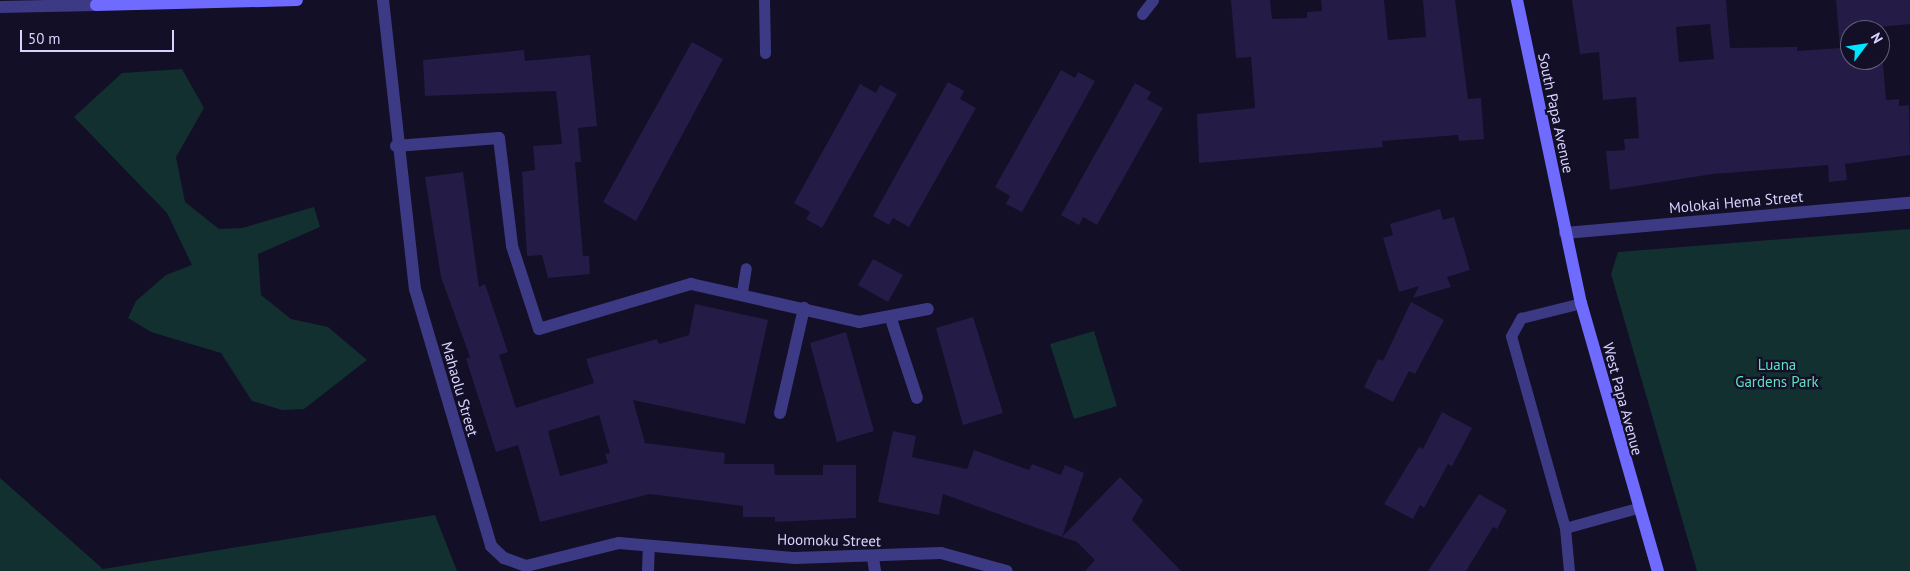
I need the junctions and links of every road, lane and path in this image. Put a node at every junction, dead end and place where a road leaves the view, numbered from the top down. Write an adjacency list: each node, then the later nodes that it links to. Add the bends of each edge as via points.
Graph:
1 (297, 0): 6 (street)
2 (383, 0): 10 (street, Mahaolu Street)
3 (764, 0): 9 (lane)
4 (1152, 0): 8 (lane)
5 (1517, 0): 12 (street, South Papa Avenue)
6 (96, 3): 7 (street)
7 (0, 6)
8 (1142, 14)
9 (764, 53)
10 (396, 146): 14 (street, via 499,138 512,246 540,329 691,284); 23 (street, Mahaolu Street, via 415,288 491,546 504,558 526,566 591,546)
11 (1910, 203): 12 (street, Molokai Hema Street)
12 (1564, 233): 15 (street, West Papa Avenue)
13 (746, 268): 14 (lane)
14 (742, 292): 16 (street)
15 (1581, 303): 21 (street, West Papa Avenue); 22 (lane, via 1521,318 1510,336)
16 (804, 308): 18 (street, via 859,322); 20 (street)
17 (928, 309): 18 (street)
18 (891, 319): 19 (street)
19 (917, 398)
20 (780, 413)
21 (1637, 508): 22 (lane); 29 (street, West Papa Avenue)
22 (1565, 528): 28 (lane)
23 (649, 546): 24 (street, Hoomoku Street, via 795,558); 25 (street)
24 (873, 558): 26 (street); 27 (street, Hoomoku Street, via 941,553)
25 (648, 571)
26 (875, 571)
27 (1007, 571)
28 (1569, 571)
29 (1658, 571)

